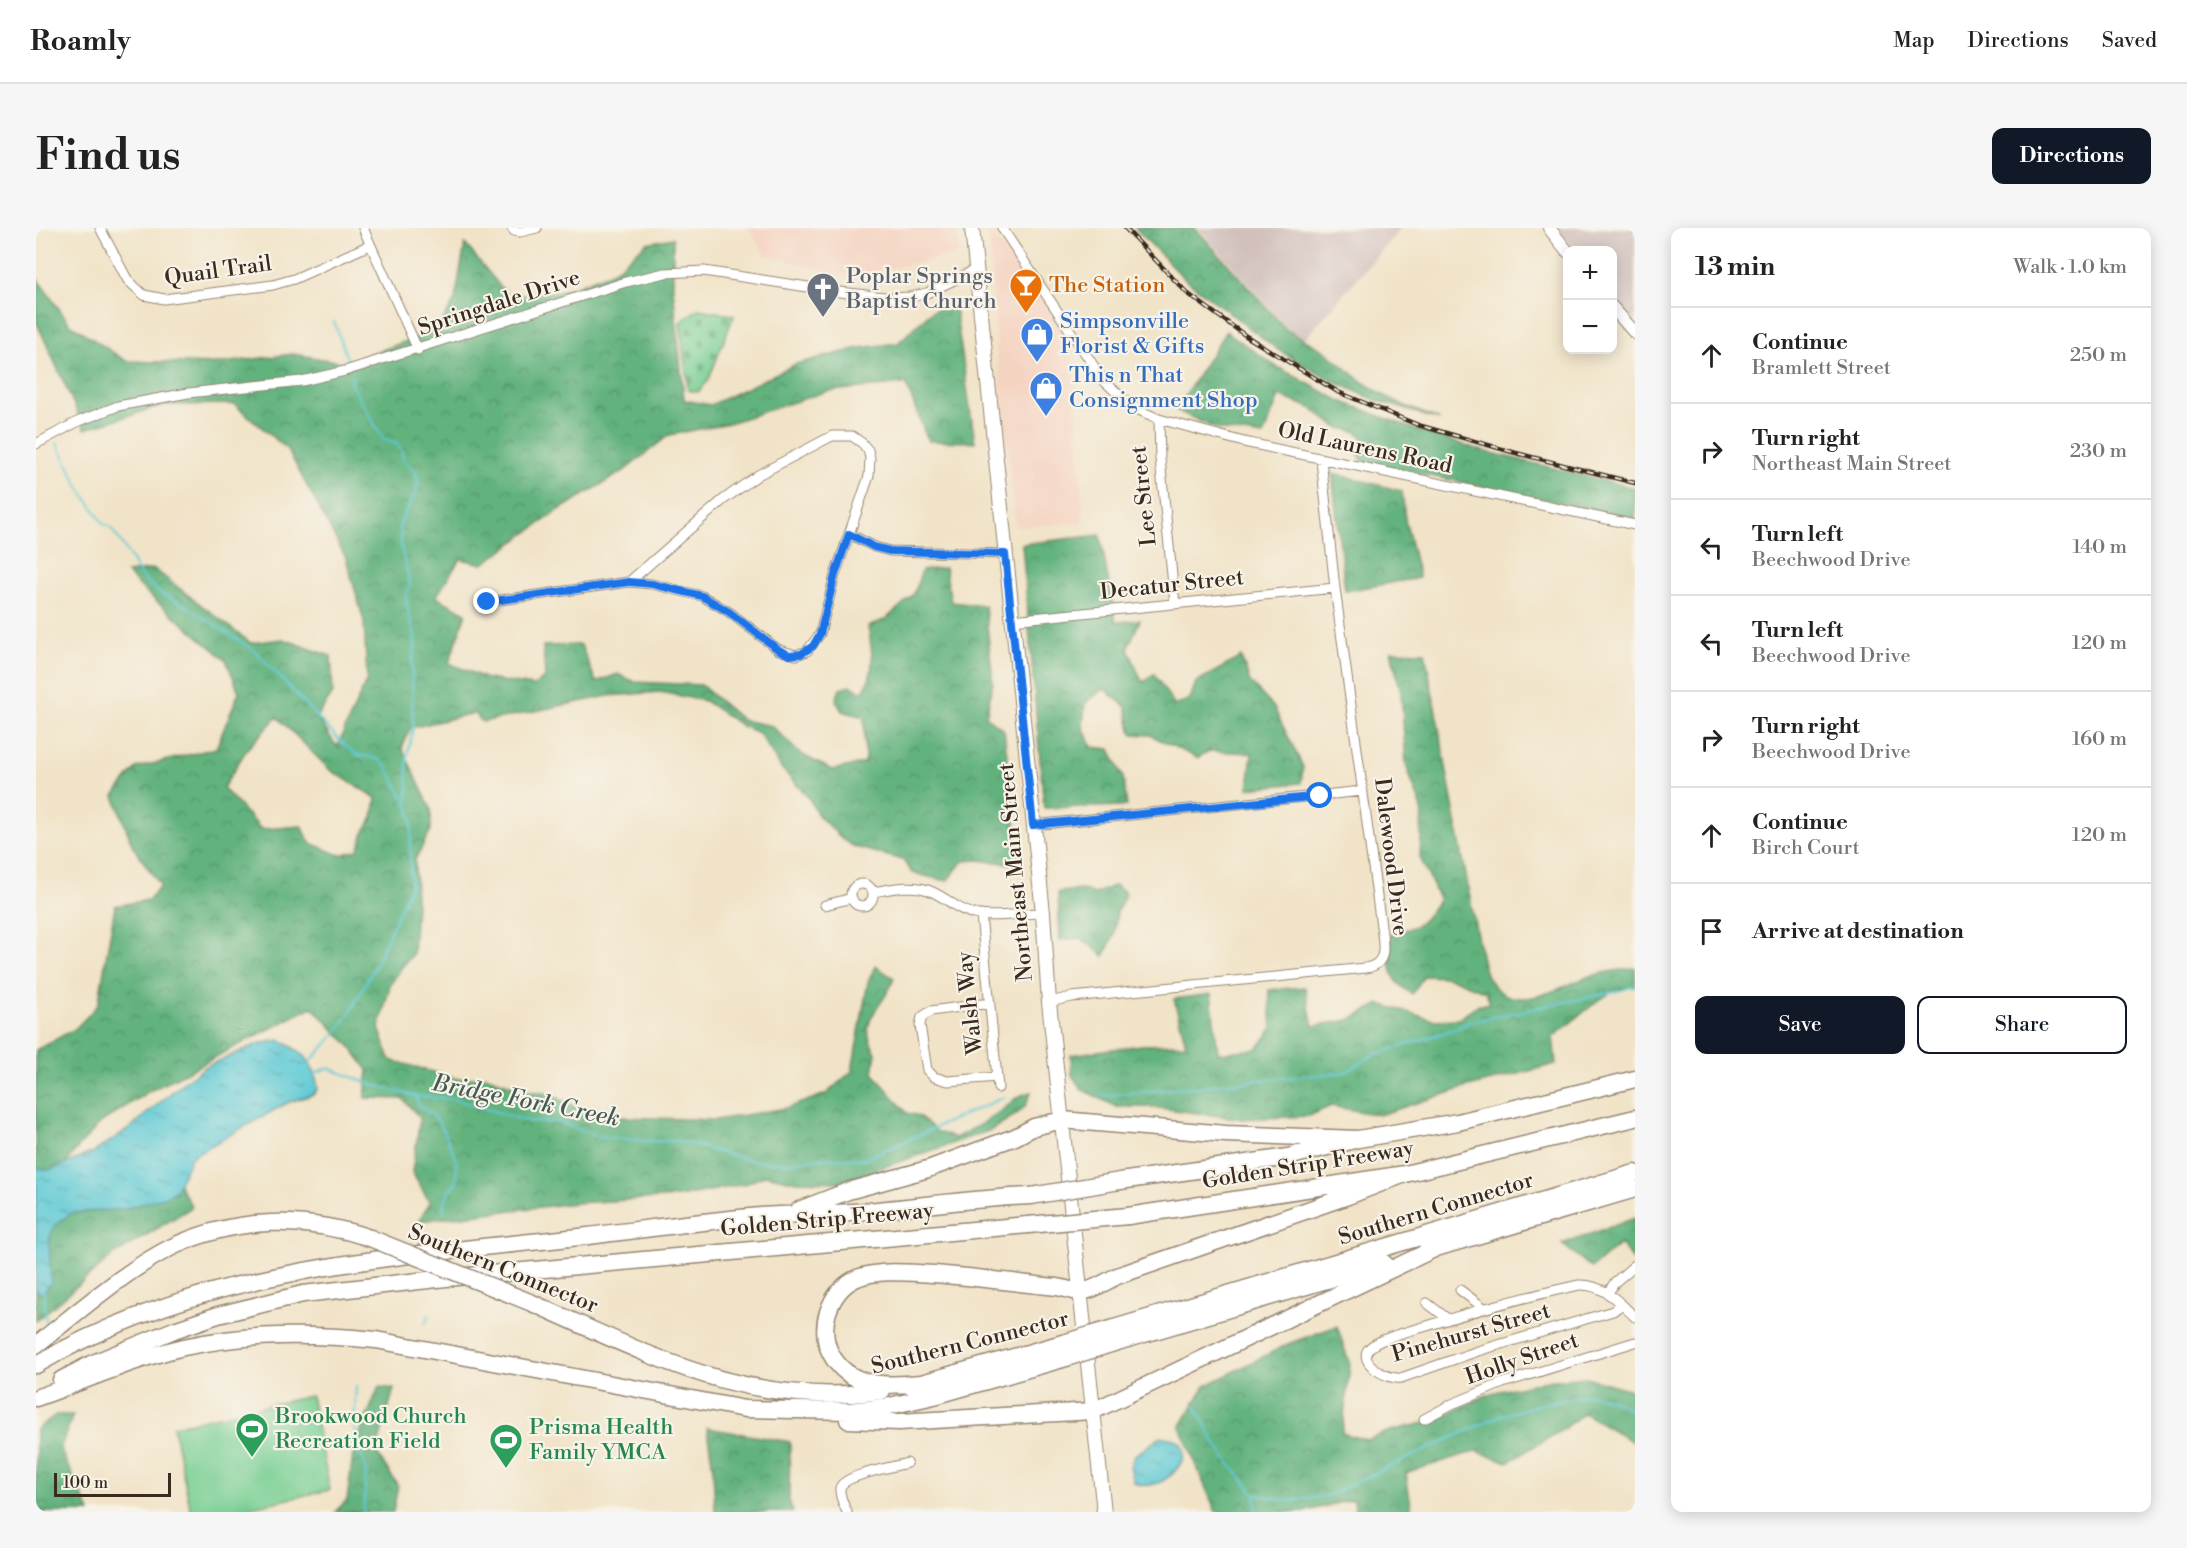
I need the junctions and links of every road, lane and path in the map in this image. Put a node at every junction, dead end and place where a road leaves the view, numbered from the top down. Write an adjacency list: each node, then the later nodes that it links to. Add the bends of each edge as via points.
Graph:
1 (100, 228): 8 (street, Quail Trail, via 127,279 144,295 164,299 273,285)
2 (363, 228): 8 (street)
3 (512, 228): 4 (street, via 520,232)
4 (537, 228)
5 (972, 228): 10 (main road, Northeast Main Street)
6 (1002, 228): 14 (street, Old Laurens Road, via 1103,380 1126,402)
7 (1549, 228): 9 (street)
8 (370, 245): 13 (street)
9 (1563, 246)
10 (976, 269): 13 (street, Springdale Drive, via 927,293 893,298 704,271 664,273); 19 (main road, Northeast Main Street)
11 (1617, 313): 12 (street)
12 (1635, 333)
13 (418, 350): 15 (street, Springdale Drive, via 302,381 132,402 93,415)
14 (1159, 419): 16 (street, Old Laurens Road); 23 (street, Lee Street)
15 (36, 444)
16 (1321, 460): 17 (street, Old Laurens Road); 21 (street, Dalewood Drive)
17 (1635, 525)
18 (849, 534): 19 (street, via 890,551); 20 (street, via 820,634 813,646 801,654 789,655 779,650 702,596); 20 (street, via 869,476 870,458 858,439 836,435 739,487)
19 (1005, 554): 24 (main road, Northeast Main Street)
20 (629, 582): 22 (street)
21 (1335, 588): 23 (street, Decatur Street); 25 (street, Dalewood Drive)
22 (487, 602)
23 (1174, 604): 24 (street, Decatur Street)
24 (1012, 620): 26 (main road, Northeast Main Street)
25 (1363, 791): 26 (street); 32 (street, Dalewood Drive, via 1383,953 1376,966)
26 (1033, 825): 30 (main road, Northeast Main Street)
27 (873, 892): 28 (street, via 861,884 852,890); 28 (street, via 867,905 857,905); 31 (street, via 919,888 955,908)
28 (852, 898): 29 (street)
29 (825, 905)
30 (1043, 913): 31 (street); 32 (main road, Northeast Main Street)
31 (981, 915): 33 (street, Walsh Way)
32 (1049, 1002): 38 (main road, Northeast Main Street)
33 (989, 1003): 34 (street, Walsh Way); 34 (street, via 931,1011 922,1017 920,1025 927,1070 934,1077 948,1081)
34 (997, 1077): 36 (street, Walsh Way)
35 (1635, 1079): 39 (highway, Golden Strip Freeway, via 1458,1122)
36 (998, 1088)
37 (1635, 1118): 40 (highway, Golden Strip Freeway)
38 (1062, 1120): 39 (highway, via 1227,1134); 43 (highway, via 1034,1127 928,1169 848,1191); 47 (main road, Northeast Main Street)
39 (1358, 1139): 43 (highway, Golden Strip Freeway, bridge, via 1288,1157 1030,1196)
40 (1405, 1173): 47 (highway); 60 (highway, Golden Strip Freeway, bridge, via 1128,1216 303,1294 174,1330 91,1364)
41 (1635, 1173): 54 (highway, Southern Connector)
42 (1635, 1189): 44 (highway, Southern Connector)
43 (784, 1215): 58 (highway, Golden Strip Freeway, via 373,1260 280,1274 148,1312)
44 (1434, 1248): 54 (highway, Southern Connector); 62 (highway)
45 (1635, 1265): 48 (street)
46 (1460, 1290): 51 (street)
47 (1081, 1292): 59 (highway, via 917,1273 886,1273 851,1281 836,1295 826,1319 828,1346 834,1358 851,1377 869,1384); 62 (main road, Northeast Main Street)
48 (1608, 1293): 50 (street); 51 (street, Pinehurst Street, via 1595,1286 1579,1285)
49 (1427, 1303): 53 (street)
50 (1621, 1305): 52 (street); 53 (street, Pinehurst Street, via 1613,1311 1401,1378 1383,1376 1368,1361 1367,1353 1374,1344)
51 (1484, 1308): 53 (street, Pinehurst Street)
52 (1635, 1317)
53 (1448, 1319)
54 (1114, 1336): 57 (highway, Southern Connector, bridge)
55 (1635, 1342): 63 (street, Holly Street, via 1503,1383)
56 (36, 1345): 59 (highway, Southern Connector, bridge, via 148,1261 197,1236 243,1225 292,1221 332,1226 370,1238 675,1366 740,1385 830,1395)
57 (1065, 1351): 59 (highway, Southern Connector); 61 (highway, Southern Connector, via 934,1396 885,1407 850,1411)
58 (36, 1365)
59 (922, 1383)
60 (36, 1398): 61 (highway, Southern Connector, via 184,1347 281,1335 329,1335 376,1340)
61 (745, 1409): 62 (highway, via 899,1422)
62 (1094, 1411): 66 (main road, Northeast Main Street)
63 (1424, 1419)
64 (907, 1463): 65 (street, via 846,1480 840,1490)
65 (847, 1512)
66 (1104, 1512)

